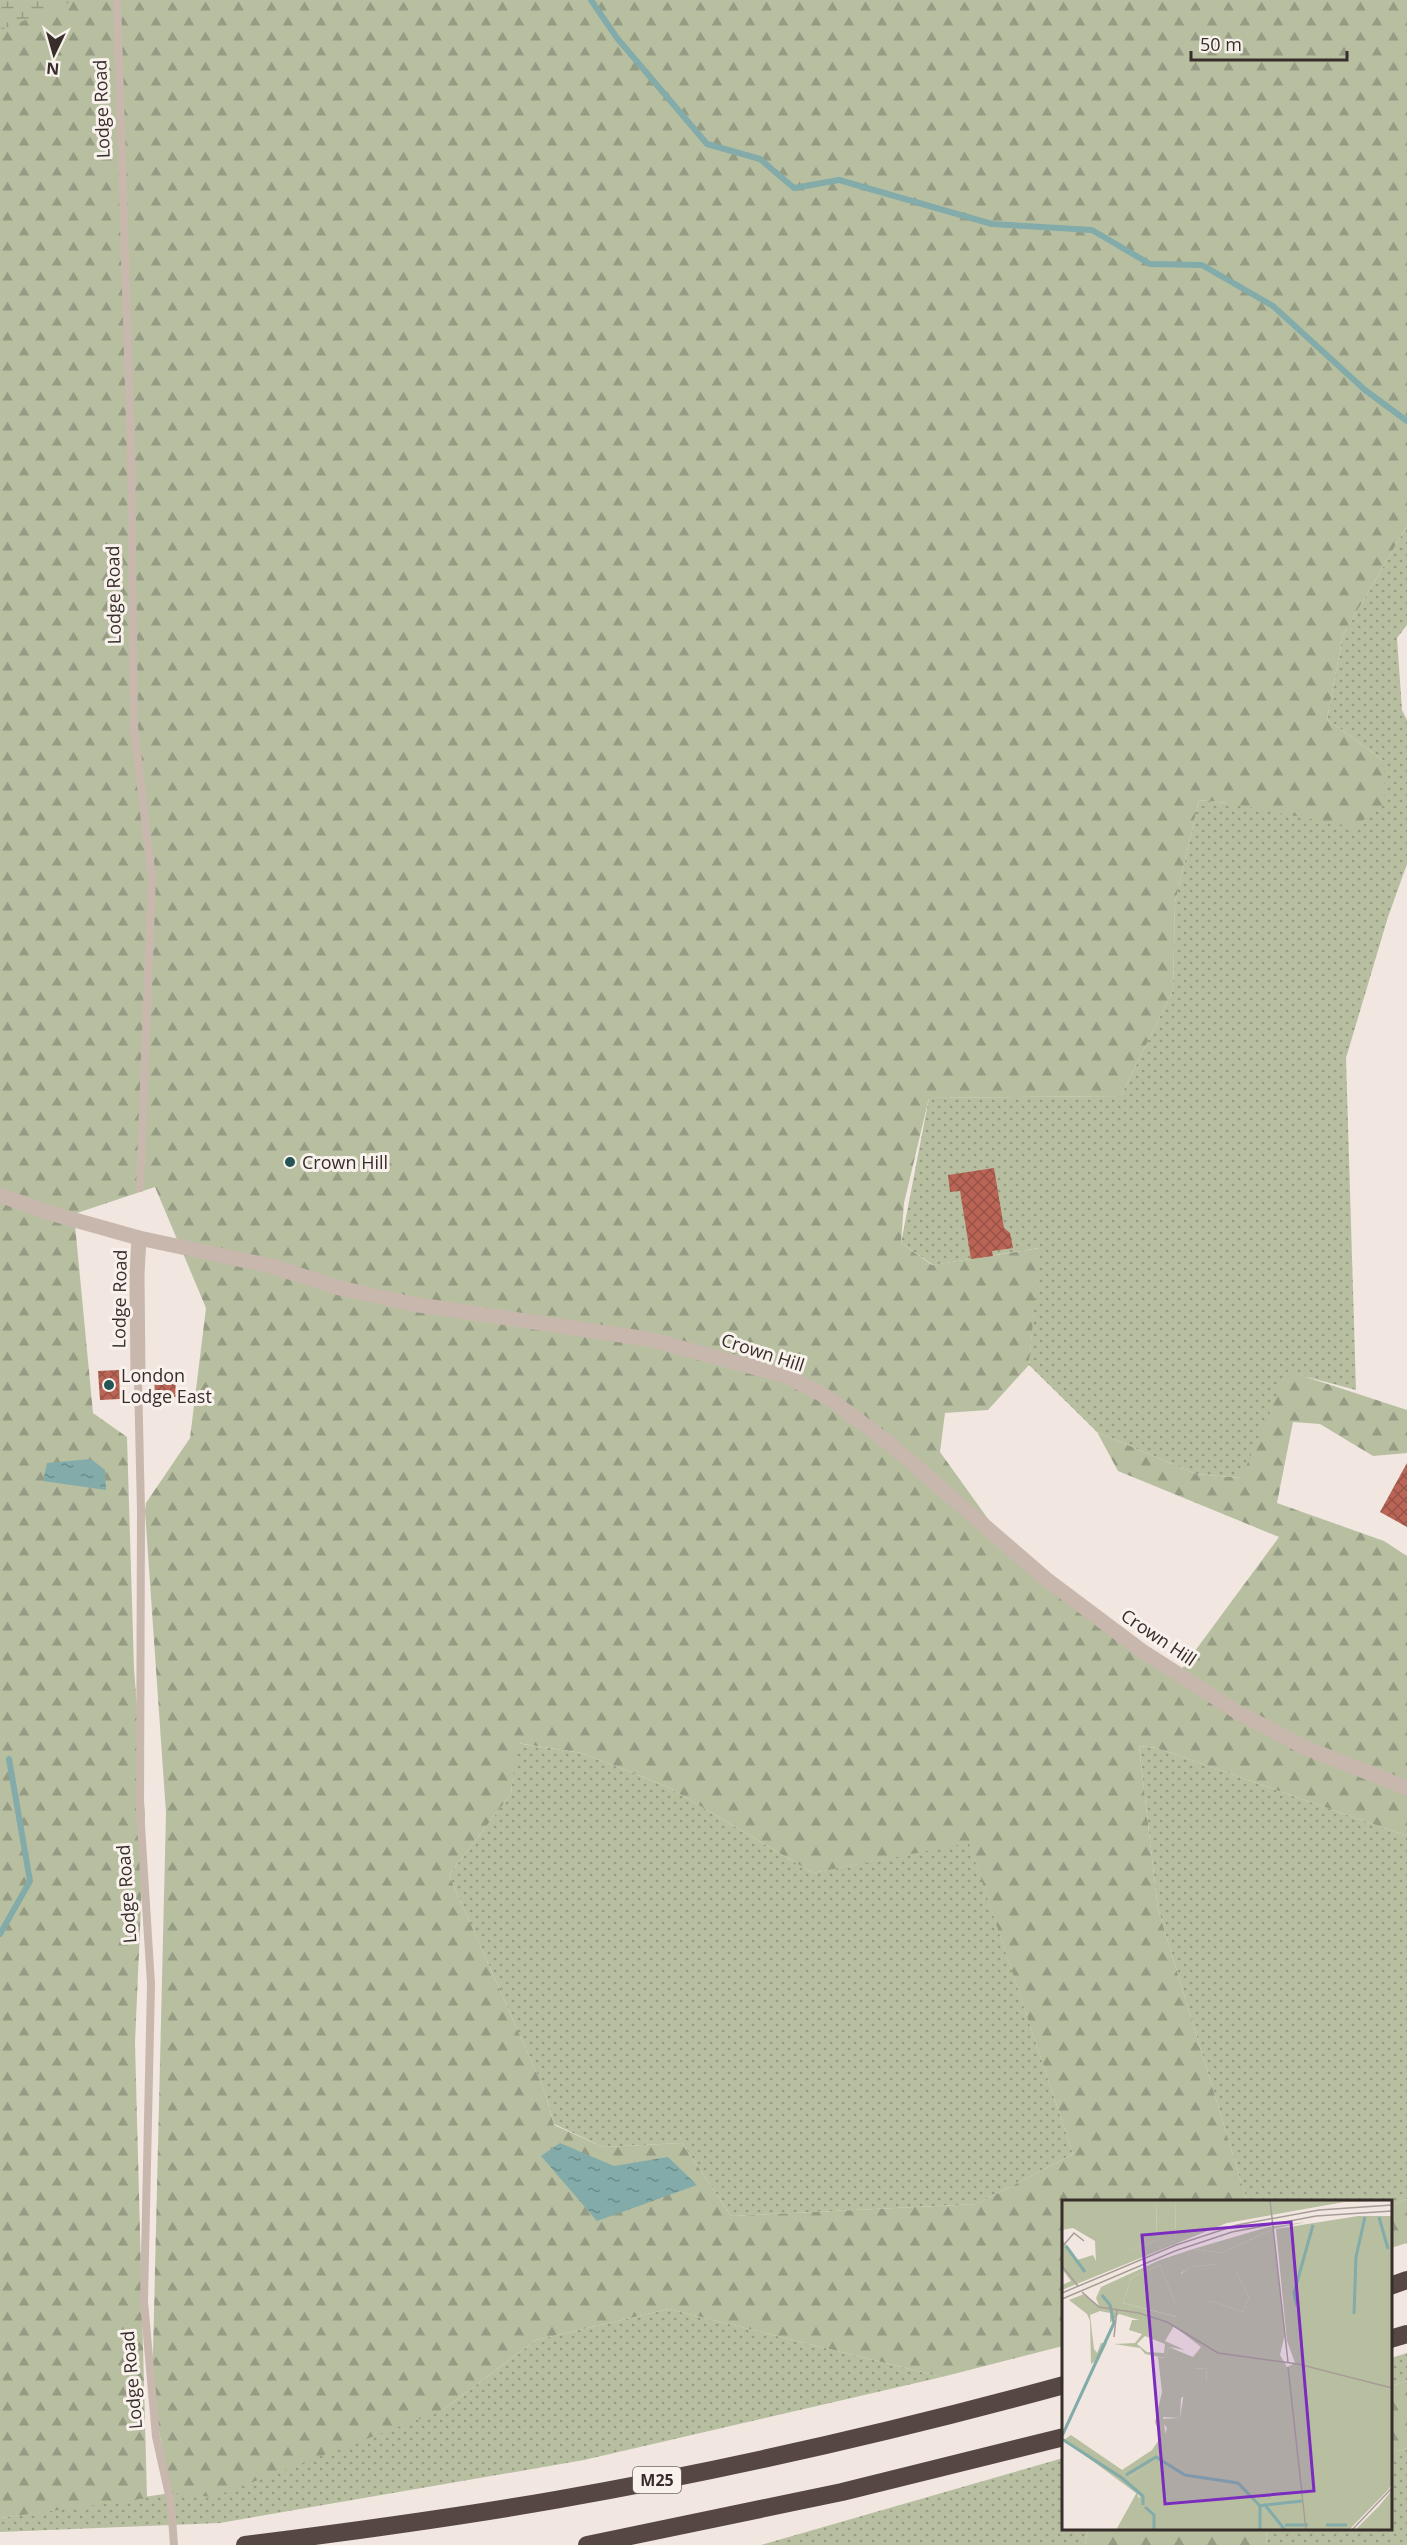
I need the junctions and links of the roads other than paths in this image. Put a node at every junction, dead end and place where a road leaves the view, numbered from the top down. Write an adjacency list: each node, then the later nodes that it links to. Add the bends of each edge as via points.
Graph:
1 (117, 0): 2 (lane, Lodge Road, via 131,450 134,727 152,879)
2 (140, 1188)
3 (0, 1195): 4 (street, Crown Hill)
4 (139, 1238): 5 (street, Lodge Road); 6 (street, Crown Hill, via 270,1266 340,1288 412,1304 648,1339 786,1376 827,1397 889,1443 1046,1579 1142,1651 1239,1713 1304,1747)
5 (138, 1378): 13 (lane, Lodge Road, via 140,1810 151,1984 144,2301 156,2437 171,2504)
6 (1407, 1788)
7 (1407, 2280): 8 (highway)
8 (1392, 2285)
9 (1407, 2334): 10 (highway)
10 (1392, 2338)
11 (1062, 2386): 14 (highway, M25, via 666,2479 444,2518)
12 (1062, 2437): 15 (highway, via 842,2492)
13 (174, 2545)
14 (245, 2545)
15 (587, 2545)

